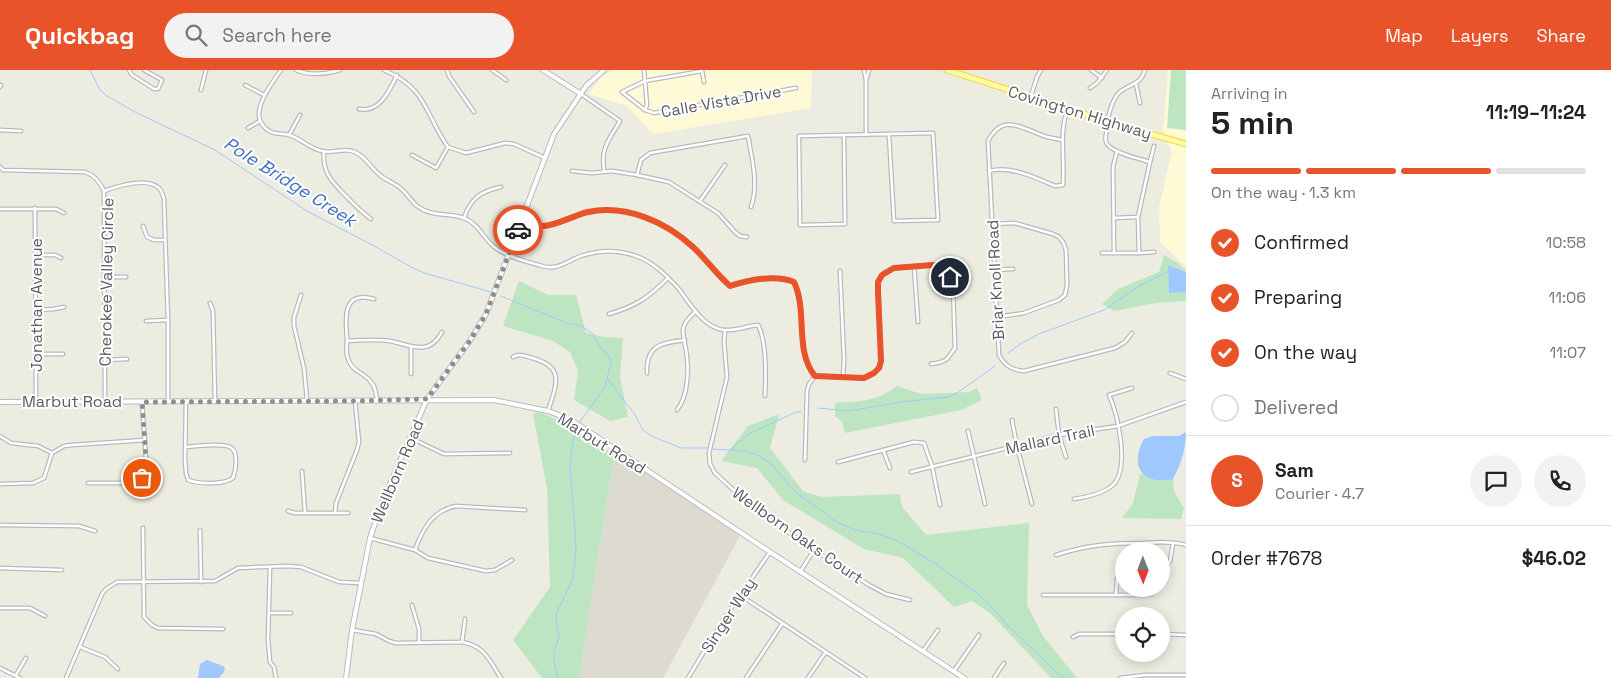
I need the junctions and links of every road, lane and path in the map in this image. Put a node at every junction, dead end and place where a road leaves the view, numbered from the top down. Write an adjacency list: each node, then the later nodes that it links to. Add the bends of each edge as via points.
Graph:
1 (129, 70): 2 (street, via 132,75 158,89 162,80)
2 (144, 70)
3 (206, 70): 31 (street)
4 (281, 70): 33 (street)
5 (296, 70): 6 (street, via 318,74)
6 (340, 70)
7 (384, 70): 21 (street)
8 (447, 70): 39 (street)
9 (492, 70): 23 (street)
10 (543, 70): 32 (street)
11 (604, 70): 32 (street, Wellborn Road)
12 (644, 70): 25 (street)
13 (702, 70): 25 (street); 26 (street)
14 (864, 70): 24 (street)
15 (869, 70): 24 (street)
16 (946, 70): 34 (main road, Covington Highway)
17 (1041, 70): 34 (street)
18 (1091, 70): 22 (street)
19 (1107, 70): 22 (street)
20 (1145, 70): 27 (street)
21 (397, 75): 36 (street, via 381,103 366,110); 52 (street, via 420,96)
22 (1102, 78): 30 (street)
23 (506, 80)
24 (866, 80): 47 (street)
25 (645, 81): 38 (street); 38 (street, Calle Vista Drive, via 622,92)
26 (704, 82)
27 (1136, 84): 35 (street); 42 (street, via 1118,95)
28 (246, 85): 33 (street)
29 (796, 88): 38 (street, Calle Vista Drive, via 654,113)
30 (1090, 88)
31 (201, 90)
32 (580, 94): 57 (street, Wellborn Road, via 554,134); 62 (street, via 620,121 604,148)
33 (264, 95): 41 (street, via 259,110)
34 (1031, 97): 37 (main road, Covington Highway)
35 (1140, 103)
36 (359, 109)
37 (1067, 109): 42 (main road, Covington Highway); 50 (street)
38 (645, 110)
39 (474, 112)
40 (300, 115): 46 (street)
41 (260, 122): 43 (street); 46 (street, via 274,134)
42 (1108, 122): 51 (main road, Covington Highway); 54 (street, via 1106,143)
43 (248, 128)
44 (0, 130): 45 (street)
45 (21, 131)
46 (289, 135): 55 (street)
47 (866, 135): 48 (street); 49 (street)
48 (888, 135): 48 (street, via 933,133 938,220 894,221)
49 (844, 136): 49 (street, via 799,136 800,225 845,224)
50 (1062, 140): 63 (street, Briar Knoll Road, via 1004,125 988,141); 63 (street, via 1063,185 1055,186 1010,170)
51 (1186, 144)
52 (448, 146): 56 (street, via 436,168); 57 (street, via 466,153 505,143 514,144)
53 (1154, 146): 58 (street)
54 (1117, 151): 58 (street); 75 (street, via 1113,167)
55 (324, 152): 73 (street, via 326,174 333,184 356,208); 74 (street, via 345,149 354,152 380,176 400,187 419,207 438,215)
56 (412, 155)
57 (545, 158): 76 (street, Wellborn Road)
58 (1150, 162): 72 (street)
59 (725, 165): 67 (street)
60 (0, 167): 66 (street, via 3,170 85,172 96,179)
61 (572, 171): 62 (street)
62 (604, 171): 64 (street)
63 (989, 171): 77 (street, Briar Knoll Road)
64 (637, 174): 67 (street, via 668,182); 68 (street, via 641,160 650,153 748,136 754,174 754,196)
65 (501, 187): 74 (street, via 477,196)
66 (104, 191): 80 (street, Cherokee Valley Circle, via 140,182 158,188 164,199); 93 (street, Cherokee Valley Circle)
67 (700, 201): 79 (street, via 718,213 740,236)
68 (750, 207)
69 (35, 208): 70 (street); 71 (street, via 56,209); 85 (street, Jonathan Avenue)
70 (0, 210)
71 (64, 213)
72 (1138, 217): 75 (street); 81 (street)
73 (371, 218)
74 (464, 218): 86 (street, via 499,251)
75 (1114, 218): 84 (street)
76 (522, 220): 86 (street, Wellborn Road); 121 (street, via 542,226 590,212 630,213 655,221 675,233 730,286 772,278 794,282 800,301 807,365)
77 (992, 224): 90 (street, Briar Knoll Road); 102 (street, via 1016,223 1053,234 1059,237 1066,250 1065,295 1019,315)
78 (143, 226): 80 (street, via 147,238)
79 (747, 237)
80 (165, 240): 103 (street, Cherokee Valley Circle)
81 (1139, 252): 82 (street); 84 (street)
82 (1154, 252)
83 (1102, 253): 84 (street)
84 (1114, 253)
85 (36, 255): 87 (street); 99 (street, Jonathan Avenue)
86 (509, 255): 94 (street, via 555,268 590,254 614,252 645,260); 125 (street, Wellborn Road, via 486,314)
87 (61, 258)
88 (914, 266): 105 (street); 117 (street, via 933,265 946,270 953,287 955,348 947,359); 122 (street, via 888,270 878,282 879,368 869,377)
89 (1013, 269): 90 (street)
90 (994, 270): 102 (street, Briar Knoll Road)
91 (840, 271): 122 (street)
92 (126, 277): 93 (street)
93 (104, 278): 116 (street, Cherokee Valley Circle)
94 (668, 278): 100 (street); 101 (street, via 639,303)
95 (301, 294): 128 (street, via 294,326 304,368)
96 (374, 299): 110 (street, via 352,300 346,318)
97 (210, 303): 135 (street, via 214,311)
98 (64, 307): 99 (street)
99 (36, 310): 112 (street, Jonathan Avenue)
100 (696, 312): 106 (street, via 711,326); 109 (street, via 685,324)
101 (608, 314)
102 (997, 317): 108 (street, Briar Knoll Road, via 999,354 1002,362 1016,370 1024,371 1115,348)
103 (168, 320): 104 (street); 133 (street, Cherokee Valley Circle)
104 (146, 321)
105 (918, 322)
106 (725, 330): 126 (street, via 758,325 766,368); 182 (street, Wellborn Oaks Court, via 727,378 711,439 710,464 720,480 752,507)
107 (442, 332): 111 (street, via 431,344)
108 (1132, 334)
109 (685, 340): 118 (street, via 658,346 646,361); 141 (street, via 688,372 686,388)
110 (347, 341): 111 (street, via 391,341); 129 (street, via 349,362 353,369 371,381)
111 (411, 348): 120 (street)
112 (36, 354): 113 (street); 131 (street, Jonathan Avenue)
113 (63, 354)
114 (513, 357): 142 (street, via 521,355 549,365 557,384)
115 (127, 359): 116 (street)
116 (105, 360): 132 (street, Cherokee Valley Circle)
117 (931, 364)
118 (647, 373)
119 (1170, 373): 123 (street)
120 (411, 374)
121 (815, 376): 122 (street); 157 (street, via 807,390)
122 (843, 378)
123 (1186, 379)
124 (1132, 388): 144 (street, via 1109,395)
125 (434, 389): 127 (street, Wellborn Road); 130 (street)
126 (765, 396)
127 (427, 399): 129 (street, Marbut Road); 130 (street, Marbut Road); 148 (street, Wellborn Road)
128 (306, 400): 135 (street, Marbut Road); 136 (street, Marbut Road)
129 (377, 400): 136 (street, Marbut Road)
130 (437, 400): 142 (street, Marbut Road, via 494,400)
131 (36, 401): 132 (street, Marbut Road); 137 (street, Marbut Road)
132 (105, 401): 138 (street, Marbut Road)
133 (168, 401): 134 (street, Marbut Road); 138 (street, Marbut Road)
134 (186, 401): 135 (street, Marbut Road); 151 (street)
135 (215, 401)
136 (355, 401): 172 (street, via 359,442)
137 (0, 402)
138 (142, 402): 149 (street)
139 (1186, 402): 144 (street, Mallard Trail)
140 (1056, 409): 146 (street)
141 (677, 410)
142 (548, 411): 183 (street, Marbut Road, via 569,419)
143 (1012, 420): 150 (street)
144 (1118, 426): 146 (street, Mallard Trail); 165 (street, via 1122,462 1120,475 1106,490)
145 (968, 431): 155 (street)
146 (1059, 435): 150 (street, Mallard Trail); 156 (street)
147 (0, 436): 153 (street, via 11,443 38,446)
148 (411, 438): 154 (street, via 444,454); 178 (street, Wellborn Road)
149 (145, 440): 153 (street, via 64,446); 163 (street, via 142,478 124,483)
150 (1017, 446): 155 (street, Mallard Trail); 167 (street)
151 (186, 447): 151 (street, via 188,480 225,482 232,478 235,461 232,448)
152 (883, 450): 158 (street); 159 (street, via 914,442 924,443); 160 (street)
153 (52, 453): 164 (street, via 44,478 33,483)
154 (510, 453)
155 (974, 456): 159 (street, Mallard Trail); 166 (street)
156 (1066, 457)
157 (805, 460)
158 (838, 462)
159 (932, 466): 162 (street, Mallard Trail); 168 (street)
160 (890, 468)
161 (302, 471): 171 (street)
162 (912, 472)
163 (88, 483)
164 (0, 484)
165 (1074, 499)
166 (985, 504)
167 (1032, 504)
168 (940, 505)
169 (525, 510): 181 (street, via 448,508 425,528)
170 (288, 512): 171 (street)
171 (305, 513): 172 (street)
172 (335, 513): 173 (street)
173 (348, 513)
174 (0, 525): 177 (street, via 79,526)
175 (143, 528): 191 (street)
176 (200, 530): 192 (street)
177 (94, 532)
178 (370, 538): 181 (street); 193 (street, Wellborn Road)
179 (1173, 544): 180 (street); 184 (street, via 1098,545); 186 (street)
180 (1186, 545)
181 (415, 550): 185 (street, via 428,558 486,571 495,570)
182 (814, 550): 190 (street); 197 (street, Wellborn Oaks Court, via 886,594)
183 (770, 552): 190 (street, Marbut Road); 196 (street, Singer Way)
184 (1056, 554)
185 (512, 560)
186 (1170, 561)
187 (270, 567): 192 (street, via 238,568 221,579); 193 (street, via 301,567 339,582); 200 (street)
188 (0, 568): 189 (street)
189 (62, 570)
190 (800, 572): 216 (street, Marbut Road)
191 (143, 582): 192 (street); 205 (street, via 144,617 152,625 158,628); 215 (street, via 116,582 106,588)
192 (201, 582)
193 (361, 583): 206 (street, Wellborn Road)
194 (1043, 595): 195 (street)
195 (1115, 595)
196 (740, 596): 204 (street); 230 (street, Singer Way)
197 (910, 600)
198 (412, 606): 213 (street)
199 (0, 608): 202 (street, via 30,608)
200 (270, 613): 201 (street); 227 (street, via 270,662)
201 (291, 613)
202 (45, 616)
203 (465, 619): 214 (street)
204 (782, 624): 217 (street); 231 (street)
205 (223, 629)
206 (352, 630): 213 (street, via 376,634 388,641); 228 (street, Wellborn Road)
207 (938, 630): 216 (street)
208 (1115, 634): 212 (street, via 1079,634)
209 (1170, 634): 210 (street)
210 (1186, 634)
211 (979, 635): 222 (street)
212 (1073, 638)
213 (419, 642): 214 (street)
214 (462, 642): 229 (street, via 484,652)
215 (80, 646): 221 (street, via 105,657); 226 (street)
216 (923, 651): 222 (street, Marbut Road)
217 (825, 652): 232 (street); 233 (street)
218 (26, 658): 224 (street)
219 (1004, 663): 235 (street)
220 (0, 668): 224 (street)
221 (118, 669)
222 (954, 672): 234 (street, Marbut Road)
223 (1186, 675): 236 (street)
224 (16, 676): 225 (street)
225 (20, 678)
226 (66, 678)
227 (276, 678)
228 (346, 678)
229 (501, 678)
230 (688, 678)
231 (746, 678)
232 (808, 678)
233 (865, 678)
234 (964, 678)
235 (994, 678)
236 (1120, 678)

